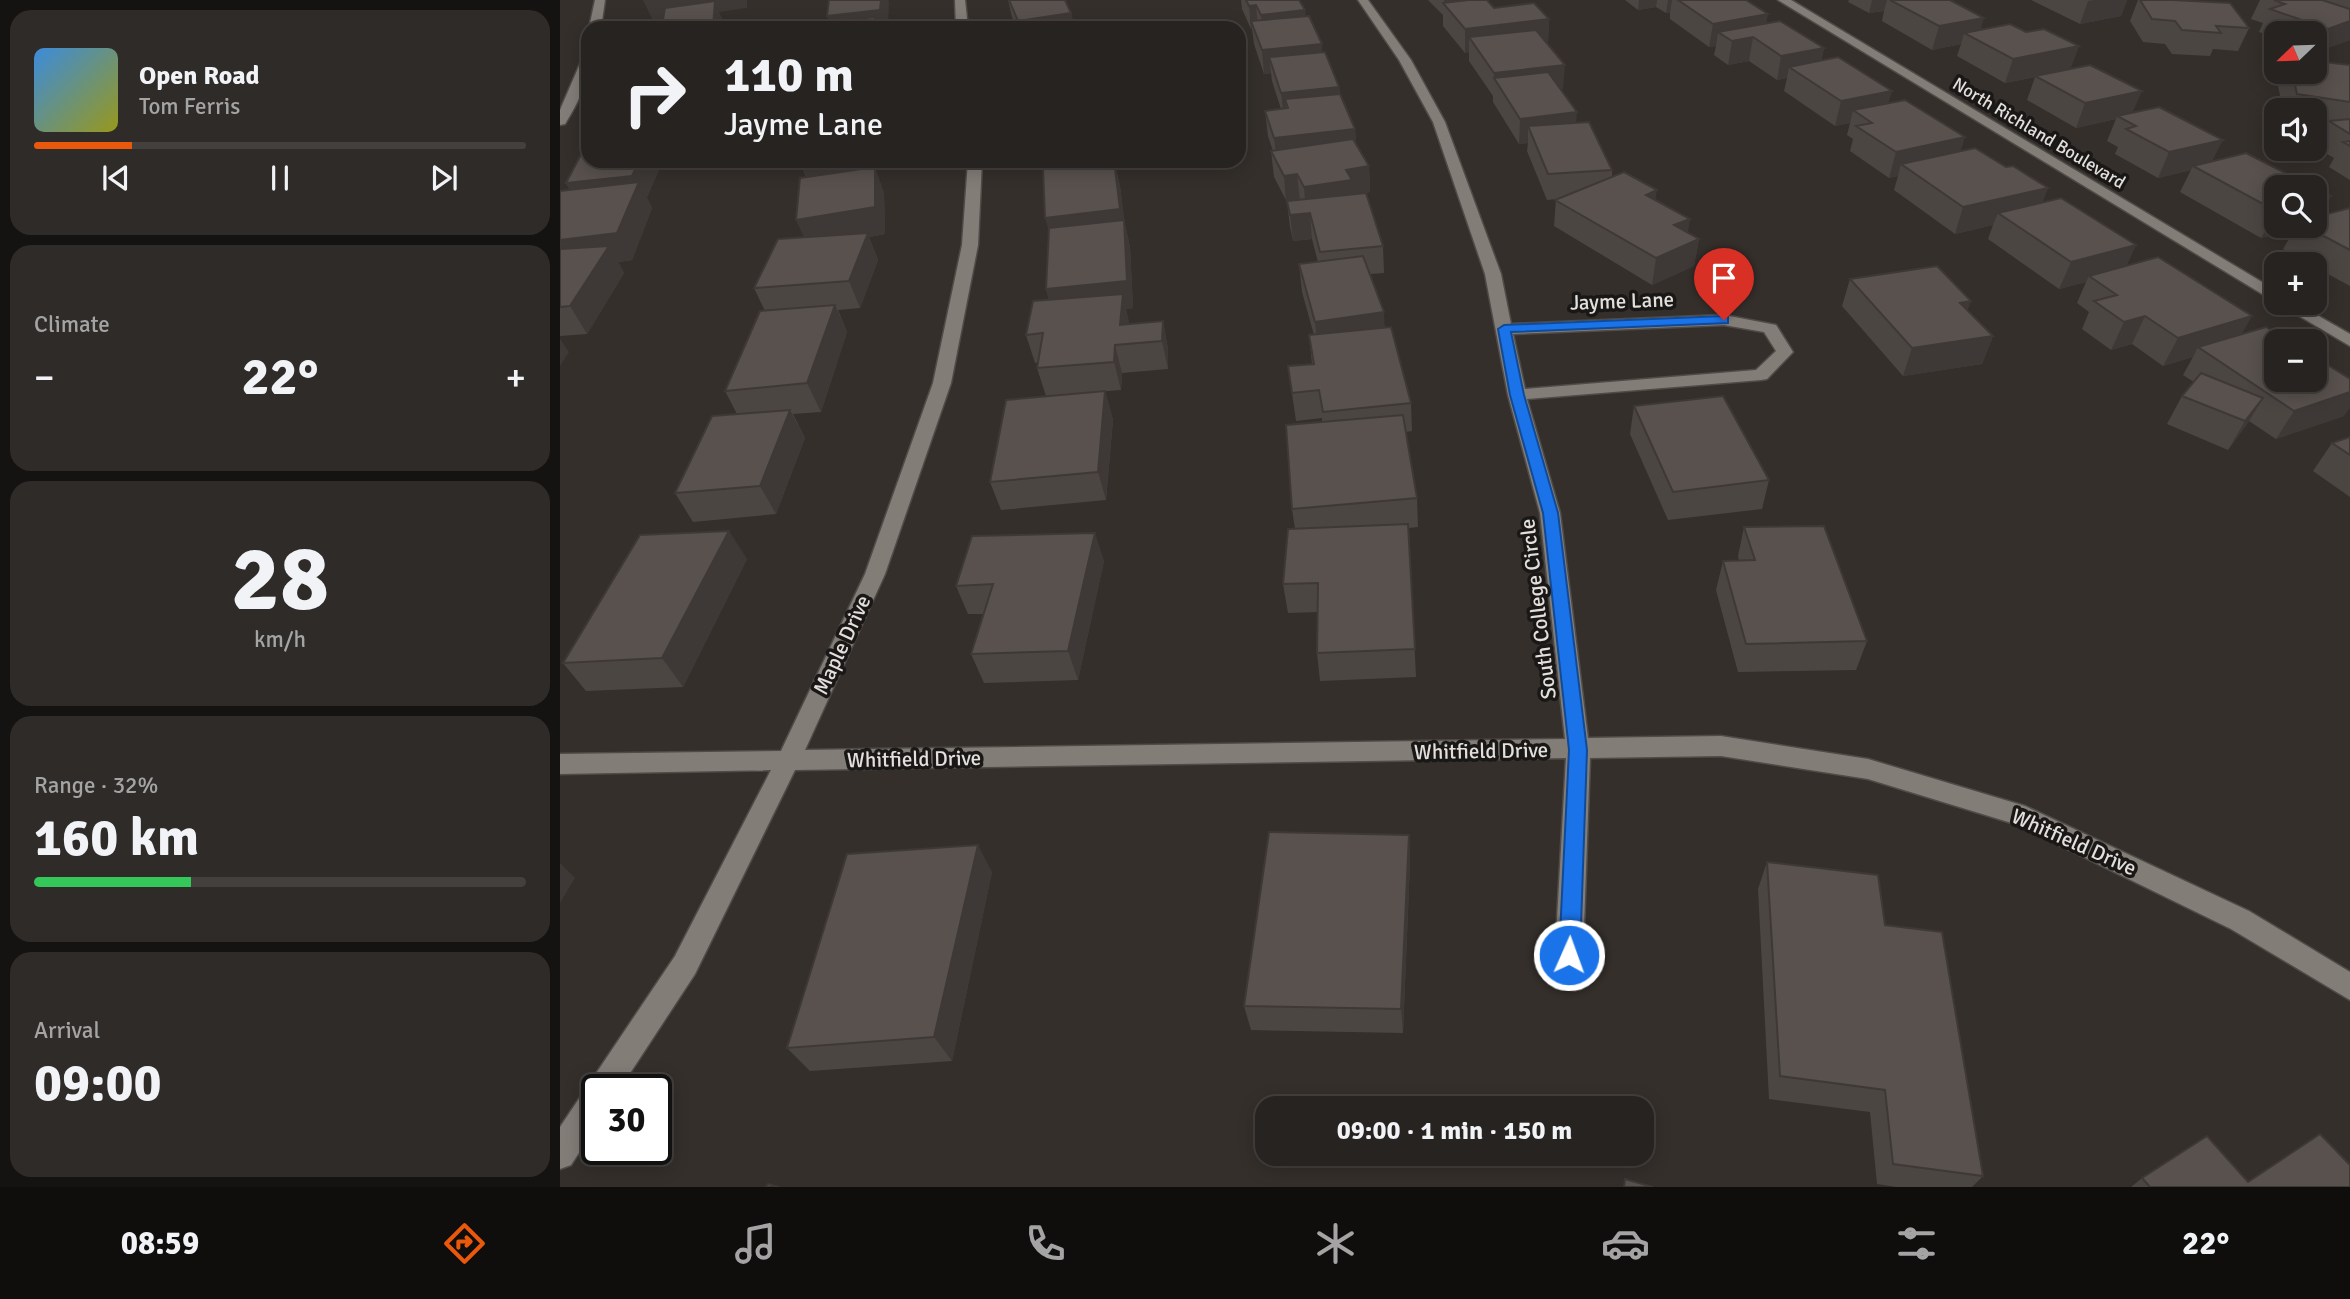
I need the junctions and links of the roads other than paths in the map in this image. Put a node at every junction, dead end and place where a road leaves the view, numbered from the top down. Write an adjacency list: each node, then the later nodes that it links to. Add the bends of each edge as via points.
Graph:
1 (600, 0): 5 (street)
2 (960, 0): 6 (street)
3 (1363, 0): 12 (street, South College Circle, via 1405,60 1439,122 1493,274)
4 (1783, 0): 10 (street, North Richland Boulevard)
5 (596, 21)
6 (962, 21)
7 (581, 79): 8 (street)
8 (560, 121)
9 (975, 168): 16 (street, Maple Drive, via 970,245 942,383 875,574)
10 (2264, 290)
11 (2306, 315): 13 (street)
12 (1504, 329): 14 (street, South College Circle); 14 (street, Jayme Lane, via 1724,320 1770,328 1785,352 1760,375)
13 (2350, 341)
14 (1517, 395): 15 (street, South College Circle, via 1550,513)
15 (1578, 750): 16 (street, Whitfield Drive); 18 (street, South College Circle); 19 (street, Whitfield Drive, via 1721,746 1868,769 2012,813 2240,920)
16 (788, 761): 17 (street, Whitfield Drive); 20 (street, Maple Drive, via 685,965)
17 (560, 764)
18 (1569, 955)
19 (2350, 987)
20 (613, 1074)
21 (581, 1122): 22 (street)
22 (560, 1154)

